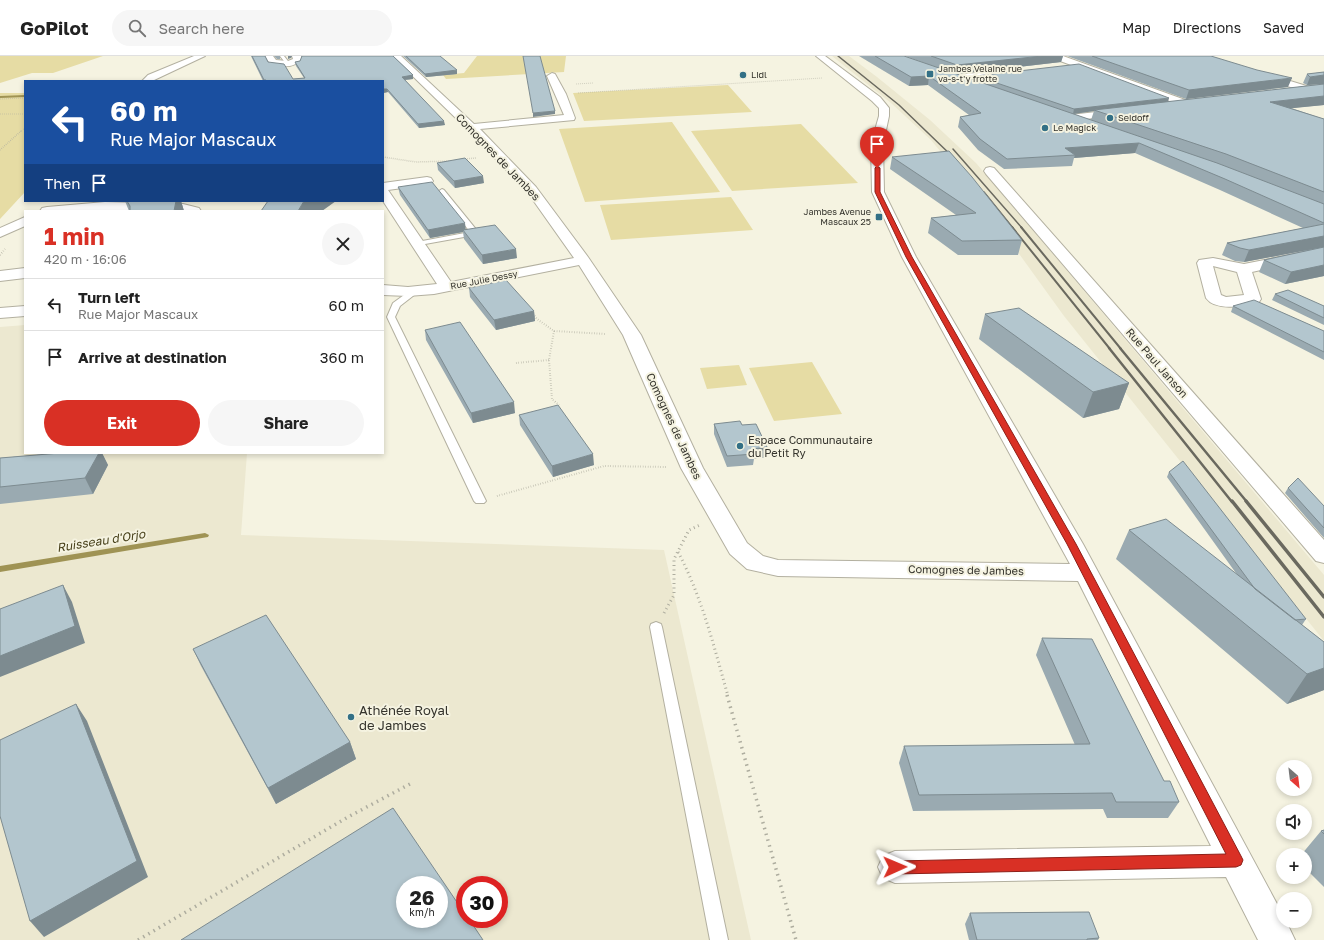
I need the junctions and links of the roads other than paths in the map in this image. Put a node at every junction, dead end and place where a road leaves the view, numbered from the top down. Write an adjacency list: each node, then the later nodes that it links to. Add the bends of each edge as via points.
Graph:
1 (201, 56): 16 (street)
2 (269, 56): 8 (street, via 273,62)
3 (282, 56): 8 (lane)
4 (296, 56): 8 (street, via 296,61)
5 (396, 56): 21 (street, Comognes de Jambes)
6 (820, 56): 48 (street, via 884,108 877,144 878,192 906,251)
7 (1056, 56): 9 (street)
8 (289, 64): 13 (street)
9 (1080, 65): 10 (street); 18 (street, via 1191,103)
10 (1057, 68)
11 (1018, 72): 15 (street)
12 (1252, 73): 17 (street, via 1314,89)
13 (295, 75)
14 (552, 76): 21 (street, via 562,94 570,118)
15 (956, 78)
16 (148, 80)
17 (1287, 92)
18 (1164, 106)
19 (1132, 110): 20 (street)
20 (1070, 118)
21 (471, 127): 37 (street, Comognes de Jambes, via 532,190)
22 (990, 171): 47 (street, Rue Paul Janson)
23 (427, 181): 24 (street)
24 (384, 187)
25 (442, 191): 35 (lane, via 475,233)
26 (384, 194): 35 (street)
27 (54, 202): 28 (street)
28 (48, 210)
29 (59, 210): 30 (street, via 105,206)
30 (190, 210)
31 (24, 221): 32 (street)
32 (0, 233)
33 (19, 238): 34 (street)
34 (0, 240)
35 (417, 244): 41 (street)
36 (1324, 252): 38 (street)
37 (583, 260): 41 (street, Rue Julie Dessy); 48 (street, Comognes de Jambes, via 632,335 692,468 738,548 755,563 778,568)
38 (1244, 269): 38 (street, via 1213,262 1204,263 1214,298 1224,302 1260,302)
39 (24, 273): 40 (street)
40 (0, 276)
41 (447, 287): 43 (street, Rue Julie Dessy)
42 (384, 290): 43 (street, Rue Julie Dessy)
43 (414, 292): 46 (lane, via 396,305 391,317)
44 (24, 311): 45 (street)
45 (0, 313)
46 (480, 501)
47 (1324, 555)
48 (1086, 573): 50 (street)
49 (656, 627): 52 (lane)
50 (1236, 860): 51 (street); 53 (street)
51 (895, 867)
52 (719, 940)
53 (1278, 940)

